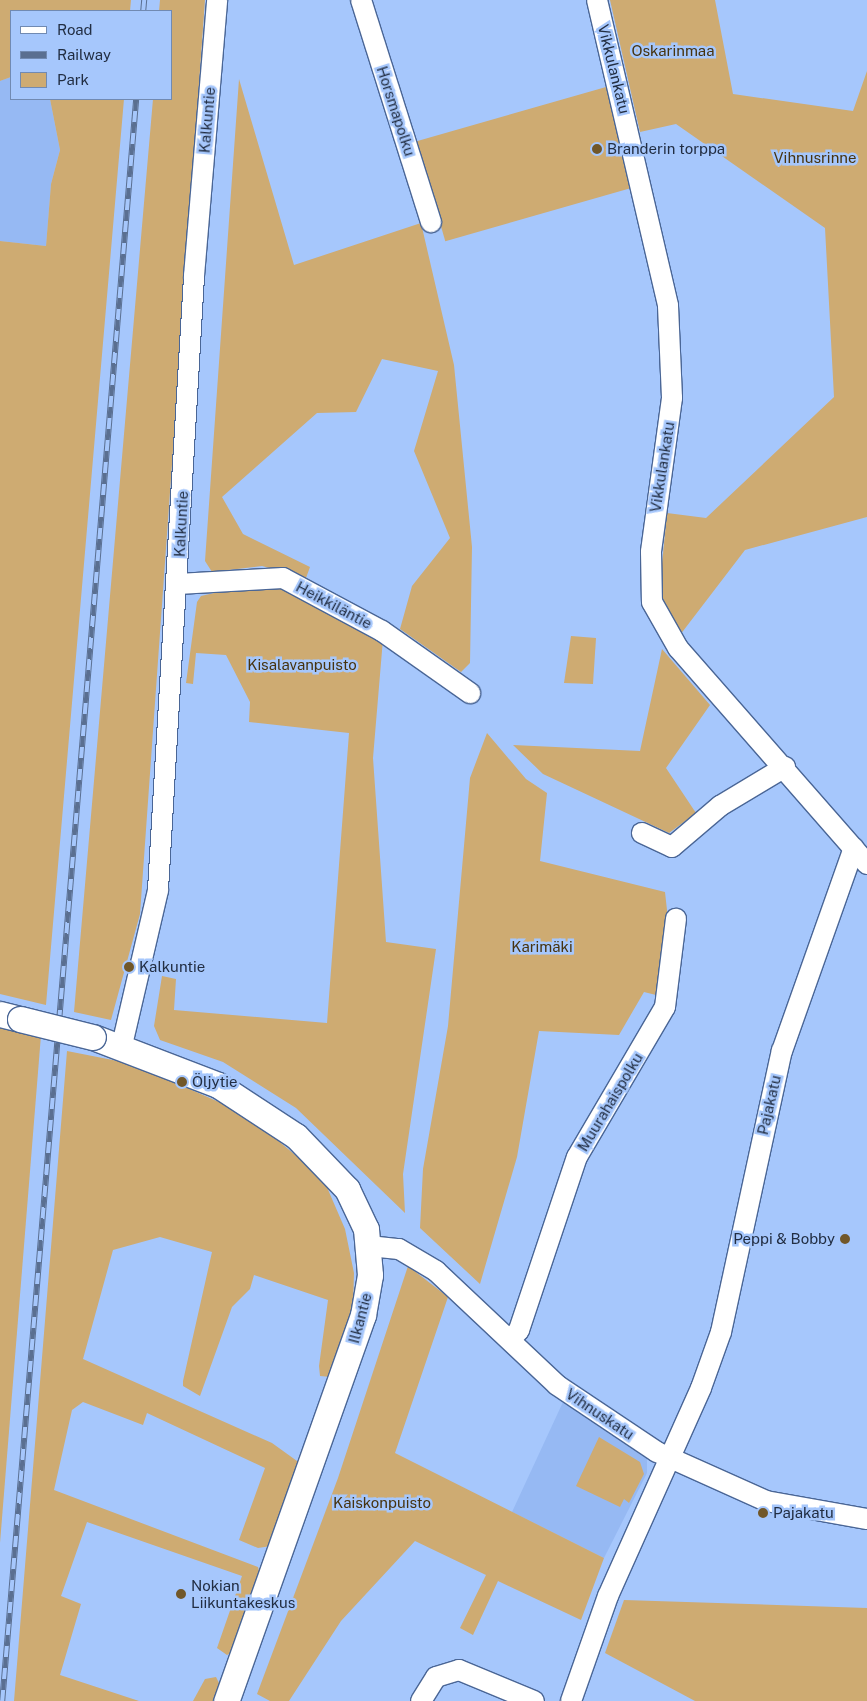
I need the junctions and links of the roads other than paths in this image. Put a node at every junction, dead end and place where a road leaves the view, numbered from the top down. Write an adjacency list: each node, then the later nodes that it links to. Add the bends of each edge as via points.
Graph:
1 (217, 0): 5 (street, Kalkuntie, via 194,276)
2 (361, 0): 4 (street, Horsmapolku)
3 (597, 0): 7 (street, Vikkulankatu, via 668,306 672,398 651,552 652,602 678,648)
4 (430, 222)
5 (178, 584): 6 (street, Heikkiläntie, via 283,578 382,631); 13 (street, Kalkuntie, via 158,890)
6 (470, 693)
7 (785, 767): 8 (street, via 720,806 672,847); 9 (street, Vikkulankatu)
8 (642, 833)
9 (854, 848): 10 (street, Vikkulankatu); 16 (street, Pajakatu, via 782,1051 721,1332)
10 (867, 864)
11 (676, 919): 15 (street, Muurahaispolku, via 665,1007 578,1157 519,1330)
12 (10, 1017): 13 (main road, bridge)
13 (122, 1045): 14 (main road, Ilkantie, via 218,1085 296,1136 347,1189 363,1217)
14 (369, 1246): 15 (street, Vihnuskatu, via 399,1249 419,1259); 18 (main road, Ilkantie, via 370,1275 363,1315)
15 (511, 1339): 16 (street, Vihnuskatu, via 581,1404)
16 (669, 1458): 17 (street, Vihnuskatu, via 766,1501); 21 (street, Pajakatu, via 608,1596)
17 (867, 1519)
18 (226, 1701)
19 (421, 1701): 20 (street, via 436,1677 459,1670)
20 (534, 1701)
21 (572, 1701)

